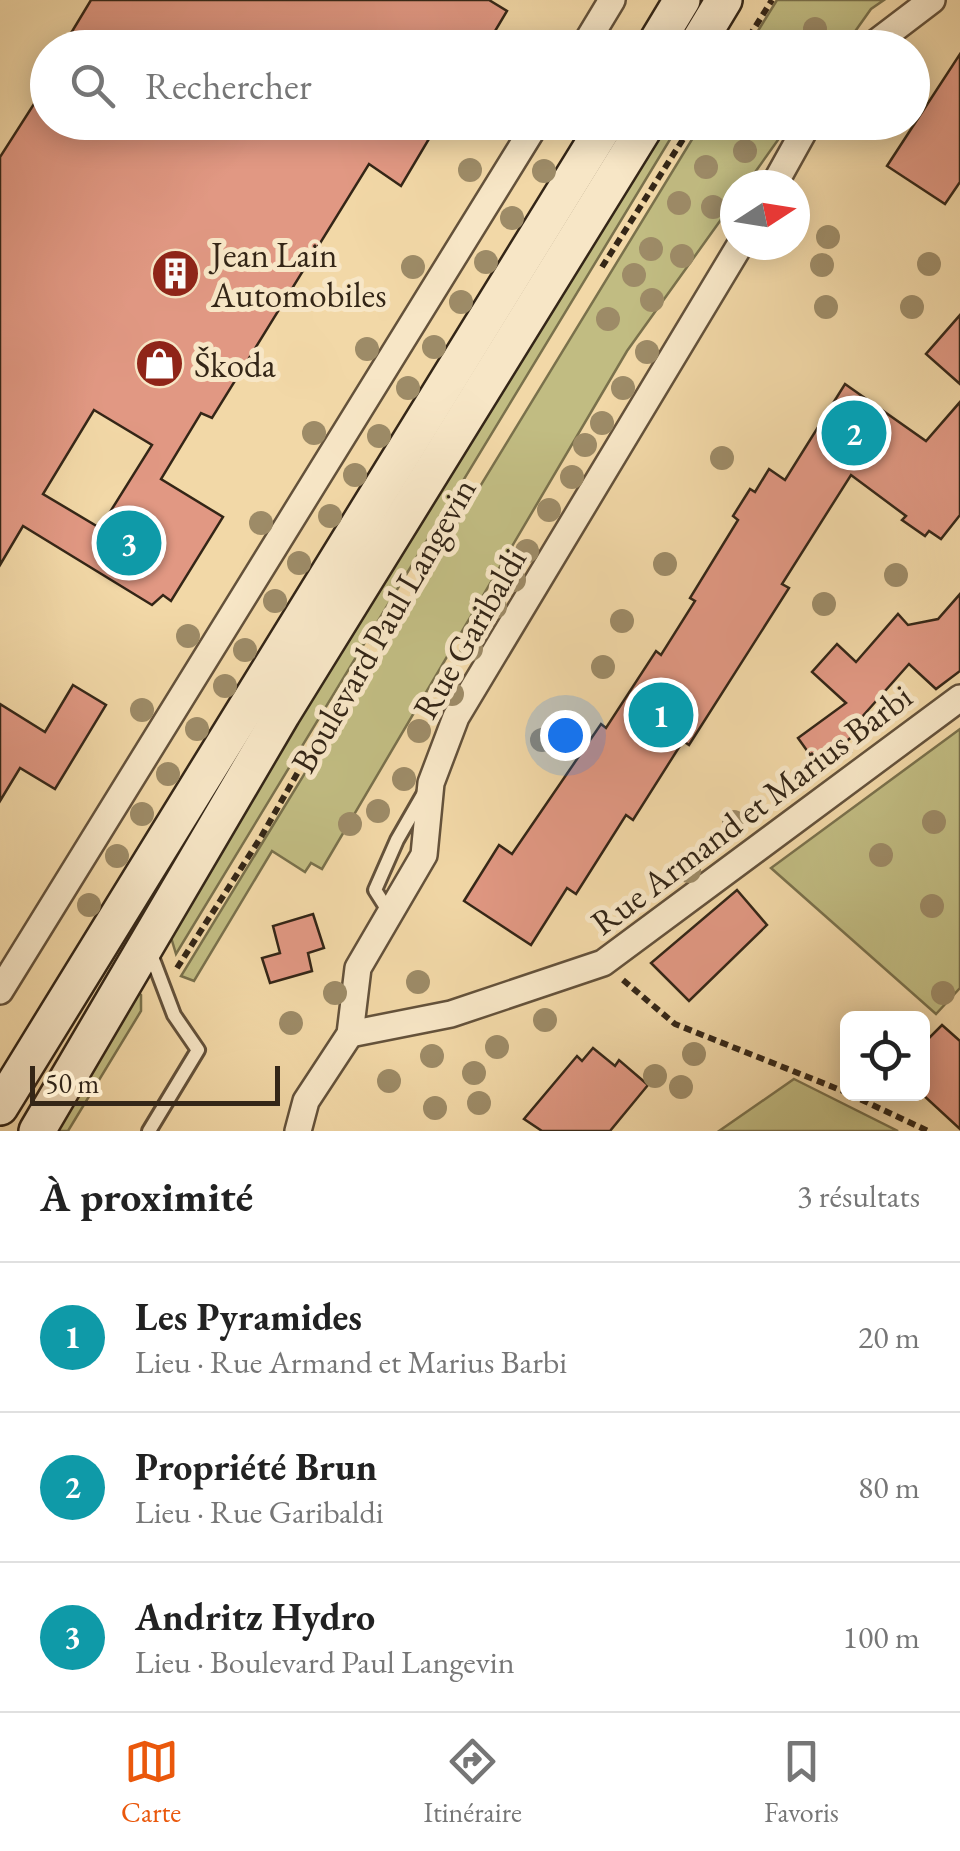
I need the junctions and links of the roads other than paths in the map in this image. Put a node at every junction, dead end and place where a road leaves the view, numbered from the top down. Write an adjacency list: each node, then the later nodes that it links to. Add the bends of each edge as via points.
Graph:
1 (612, 0): 5 (street)
2 (682, 0): 6 (main road)
3 (724, 0): 7 (main road)
4 (932, 0): 8 (street)
5 (594, 30)
6 (664, 30)
7 (705, 30)
8 (893, 30)
9 (526, 140): 17 (street)
10 (596, 140): 19 (main road, Boulevard Paul Langevin)
11 (637, 140): 16 (main road, Boulevard Paul Langevin)
12 (800, 140): 13 (street)
13 (783, 170)
14 (731, 260): 18 (street, Rue Garibaldi, via 456,717 431,783 424,855 358,968)
15 (960, 698): 18 (street, Rue Armand et Marius Barbi, via 603,964 451,1014)
16 (147, 944): 20 (main road, Boulevard Paul Langevin); 21 (lane, via 174,1015 198,1050)
17 (0, 991)
18 (350, 1034): 22 (street, Rue Garibaldi, via 306,1101)
19 (0, 1107)
20 (37, 1131)
21 (149, 1131)
22 (298, 1131)

